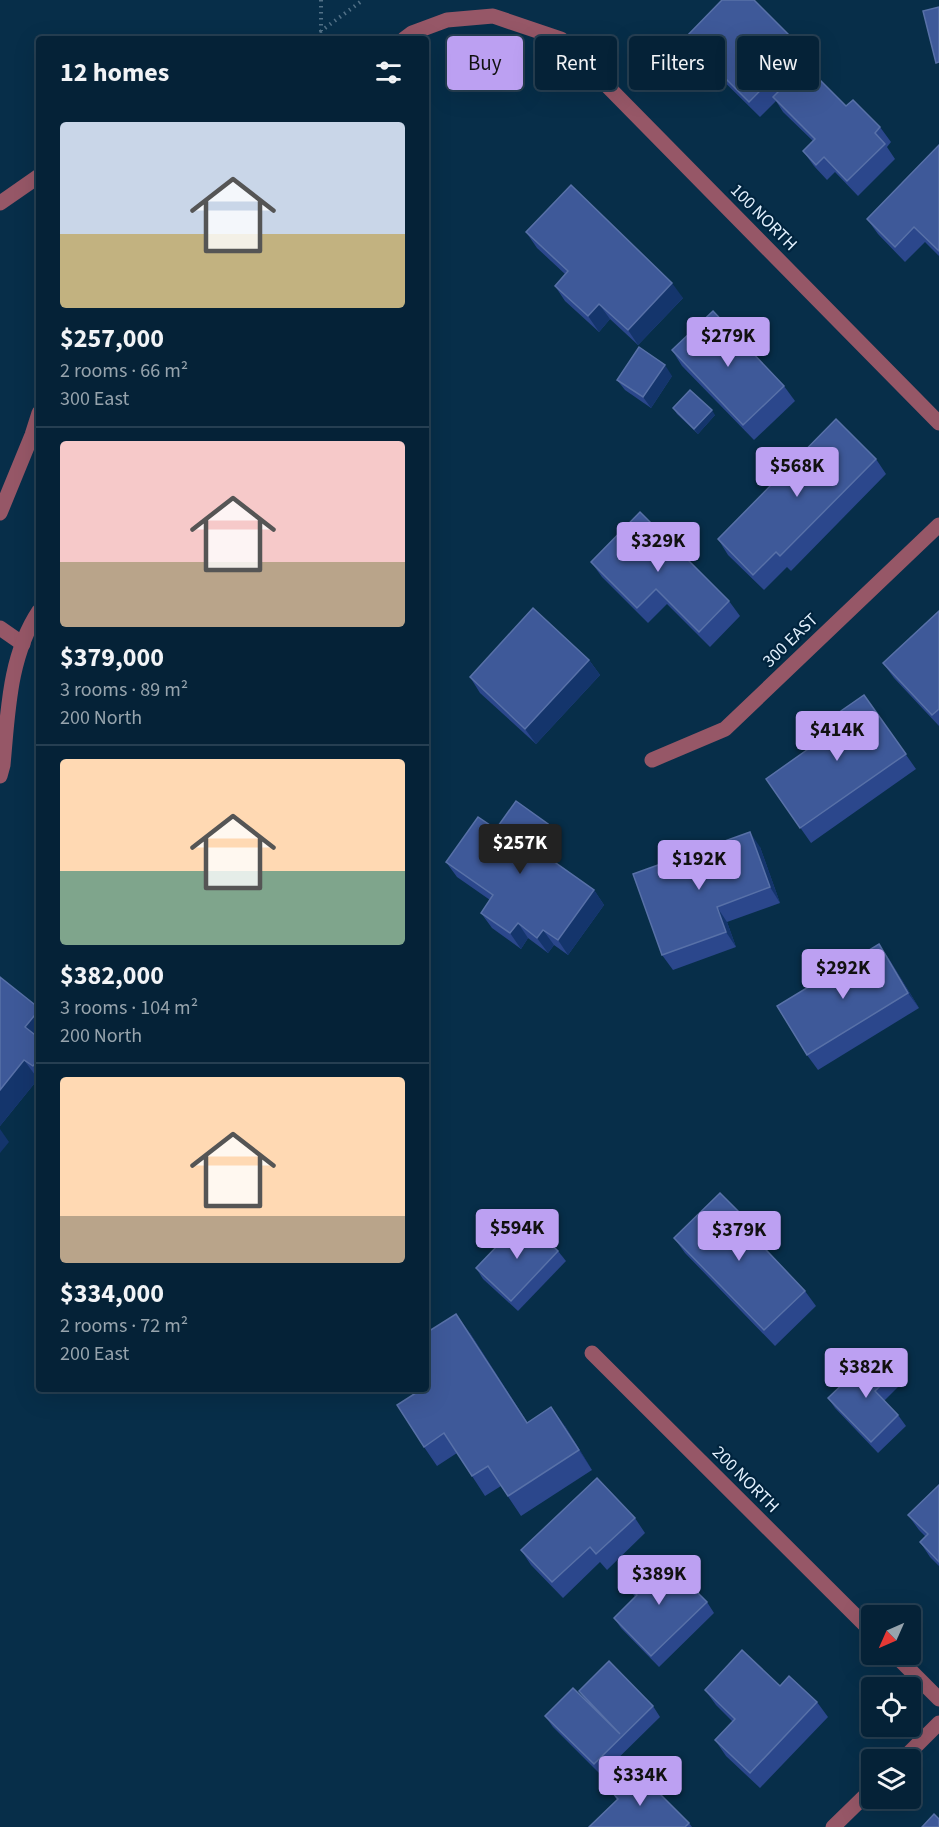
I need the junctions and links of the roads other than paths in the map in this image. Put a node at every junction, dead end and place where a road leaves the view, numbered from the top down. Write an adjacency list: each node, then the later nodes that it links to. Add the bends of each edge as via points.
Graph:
1 (408, 36): 5 (street, 100 NORTH, via 447,20 493,16 561,39)
2 (36, 178): 3 (street)
3 (0, 203)
4 (36, 422): 6 (street)
5 (939, 423)
6 (0, 513)
7 (939, 525): 11 (street, 300 EAST, via 725,729)
8 (36, 615): 10 (street)
9 (0, 628): 10 (street)
10 (22, 644): 12 (street, via 13,670)
11 (652, 759)
12 (0, 776)
13 (592, 1353): 14 (street, 200 NORTH)
14 (861, 1621)
15 (905, 1665): 16 (street)
16 (939, 1699)
17 (939, 1723): 18 (street)
18 (913, 1749)
19 (861, 1800): 20 (street)
20 (833, 1827)

